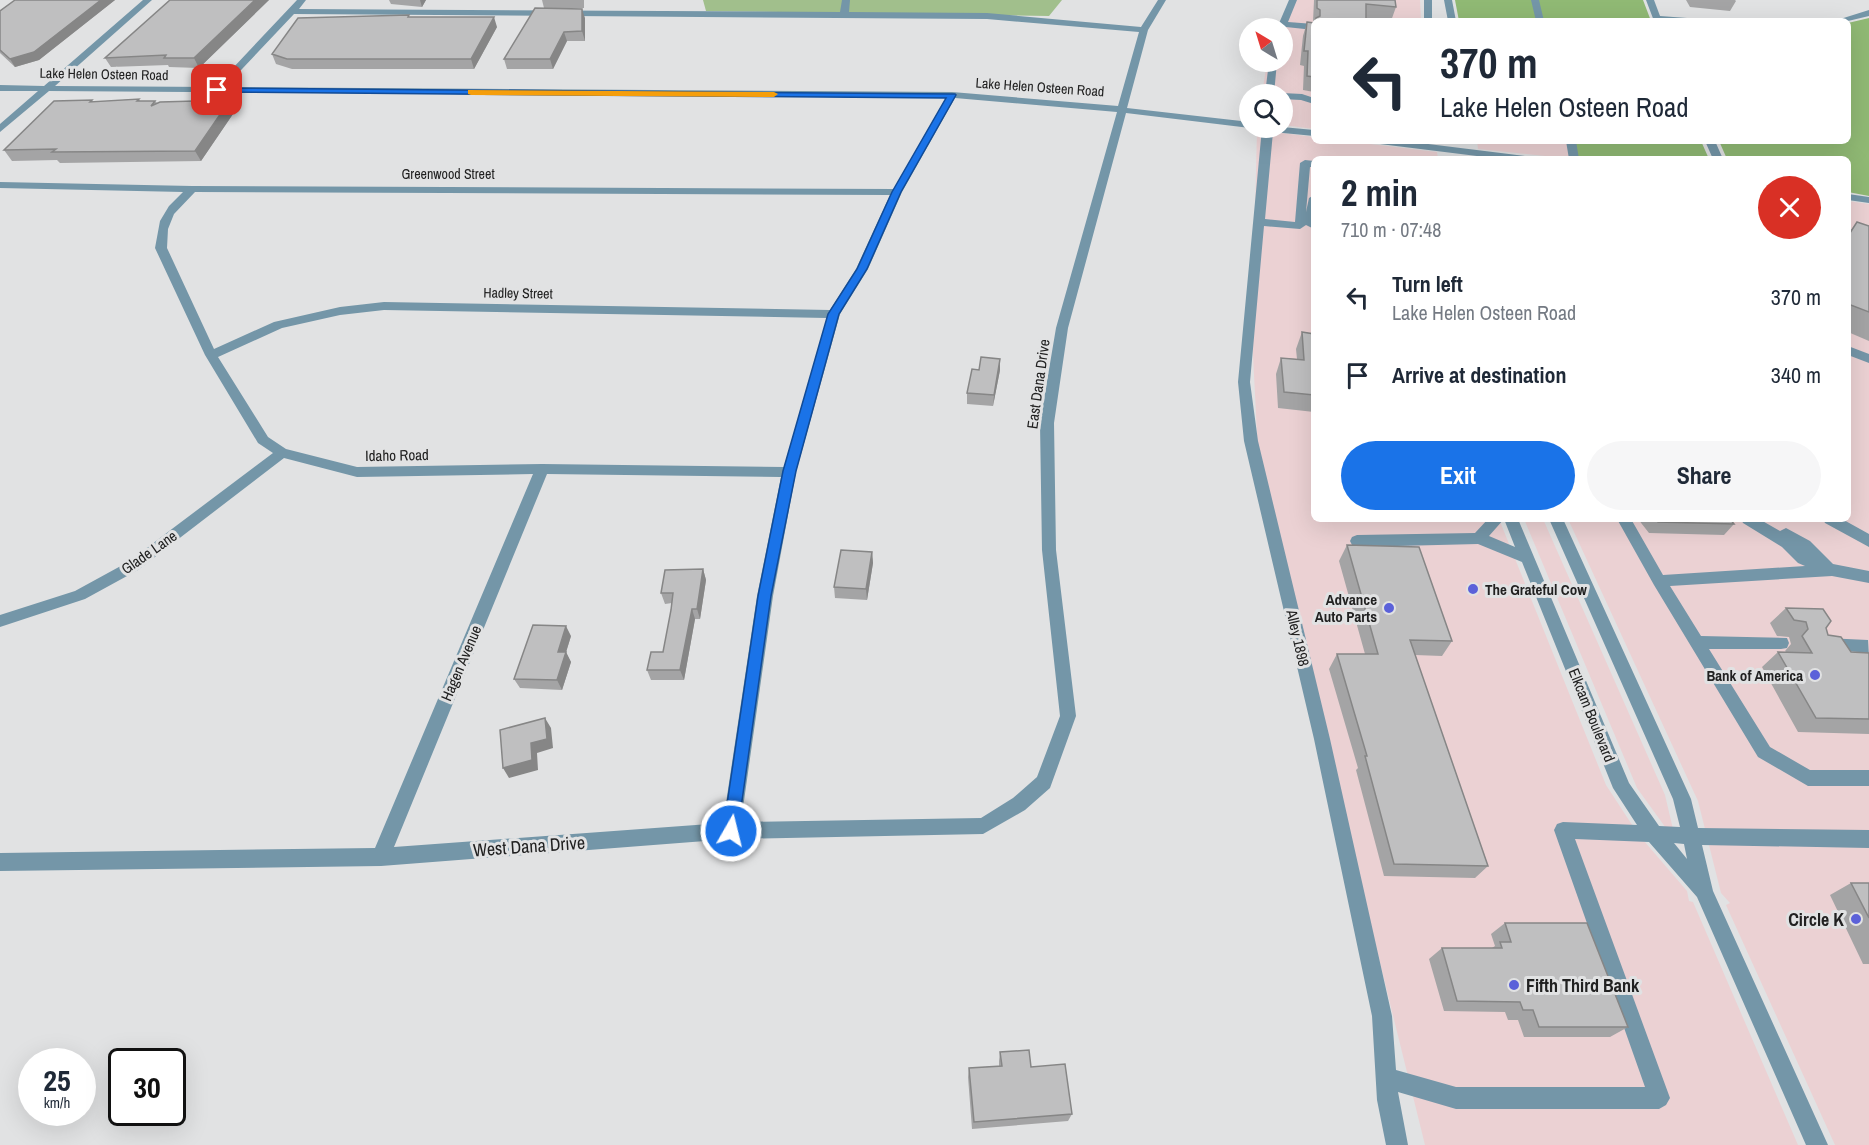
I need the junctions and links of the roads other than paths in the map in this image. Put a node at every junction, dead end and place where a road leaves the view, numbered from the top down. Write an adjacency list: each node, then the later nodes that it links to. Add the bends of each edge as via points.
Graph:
1 (148, 0): 27 (street)
2 (302, 0): 12 (street)
3 (454, 0): 13 (street)
4 (609, 0): 15 (street)
5 (846, 0): 16 (street)
6 (1162, 0): 25 (street, East Dana Drive)
7 (1293, 0): 17 (street)
8 (1428, 0): 18 (street)
9 (1448, 0): 19 (street)
10 (1535, 0): 20 (street)
11 (1650, 0): 21 (street)
12 (291, 11): 13 (street); 28 (street)
13 (444, 13): 15 (street)
14 (1869, 13): 22 (street)
15 (602, 14): 16 (street, via 763,11)
16 (844, 15): 25 (street, via 987,16)
17 (1285, 18)
18 (1428, 18)
19 (1451, 18)
20 (1539, 18)
21 (1657, 18)
22 (1850, 18)
23 (1293, 26): 24 (street)
24 (1311, 27)
25 (1144, 30): 32 (street, East Dana Drive)
26 (0, 88): 27 (street, Lake Helen Osteen Road)
27 (45, 88): 28 (street, Lake Helen Osteen Road); 34 (street)
28 (217, 90): 29 (street, Lake Helen Osteen Road)
29 (952, 95): 32 (street, Lake Helen Osteen Road); 45 (street)
30 (1293, 97): 31 (street)
31 (1311, 100)
32 (1122, 108): 33 (street, Lake Helen Osteen Road); 78 (street, East Dana Drive, via 1062,328 1047,423 1048,550 1068,716)
33 (1239, 124)
34 (0, 129)
35 (1293, 131): 36 (street)
36 (1311, 133)
37 (1267, 138): 48 (street, Alley 1898)
38 (1402, 144): 39 (street)
39 (1445, 150): 40 (street)
40 (1469, 151): 41 (street)
41 (1504, 156)
42 (1311, 165): 49 (street, via 1305,163)
43 (0, 185): 44 (street, Greenwood Street)
44 (192, 189): 45 (street, Greenwood Street); 53 (street, Idaho Road, via 174,206 160,230 161,248)
45 (897, 192): 51 (street, via 862,269)
46 (1851, 197): 47 (street)
47 (1869, 200)
48 (1260, 222): 49 (street); 86 (street, Alley 1898, via 1244,382 1251,441 1380,1004)
49 (1300, 226): 50 (street)
50 (1311, 231)
51 (834, 314): 53 (street, Hadley Street, via 384,306 340,310 278,325); 57 (street)
52 (1851, 351): 54 (street)
53 (211, 355): 55 (street, Idaho Road, via 263,440)
54 (1869, 358)
55 (282, 453): 56 (street, Idaho Road, via 357,472); 72 (street, Glade Lane, via 133,566 80,595)
56 (542, 469): 57 (street, Idaho Road); 83 (street, Hagen Avenue)
57 (789, 471): 79 (street, via 765,596)
58 (1494, 522): 65 (street)
59 (1512, 522): 68 (street, Elkcam Boulevard)
60 (1557, 522): 81 (street, Elkcam Boulevard, via 1682,799)
61 (1626, 522): 71 (street)
62 (1753, 522): 69 (street, via 1788,543 1803,559)
63 (1768, 522): 69 (street, via 1804,545)
64 (1835, 522): 67 (street)
65 (1479, 538): 66 (street); 68 (street)
66 (1357, 541)
67 (1869, 541)
68 (1528, 559): 80 (street, Elkcam Boulevard, via 1622,788)
69 (1832, 570): 70 (street); 71 (street)
70 (1869, 577)
71 (1659, 581): 73 (street)
72 (0, 621)
73 (1697, 642): 74 (street); 77 (street, via 1764,752 1808,778)
74 (1781, 643)
75 (1818, 644): 76 (street, via 1862,645)
76 (1869, 650)
77 (1869, 778)
78 (1044, 782): 79 (street, West Dana Drive, via 1020,804 983,826)
79 (731, 831): 83 (street, West Dana Drive)
80 (1653, 833): 81 (street); 85 (street, Elkcam Boulevard); 86 (street, via 1563,831 1659,1098 1456,1098)
81 (1691, 834): 82 (street); 85 (street, Elkcam Boulevard)
82 (1869, 838)
83 (381, 857): 84 (street, West Dana Drive)
84 (0, 862)
85 (1704, 892): 88 (street, Elkcam Boulevard)
86 (1387, 1078): 87 (street, Alley 1898)
87 (1397, 1145)
88 (1817, 1145)

